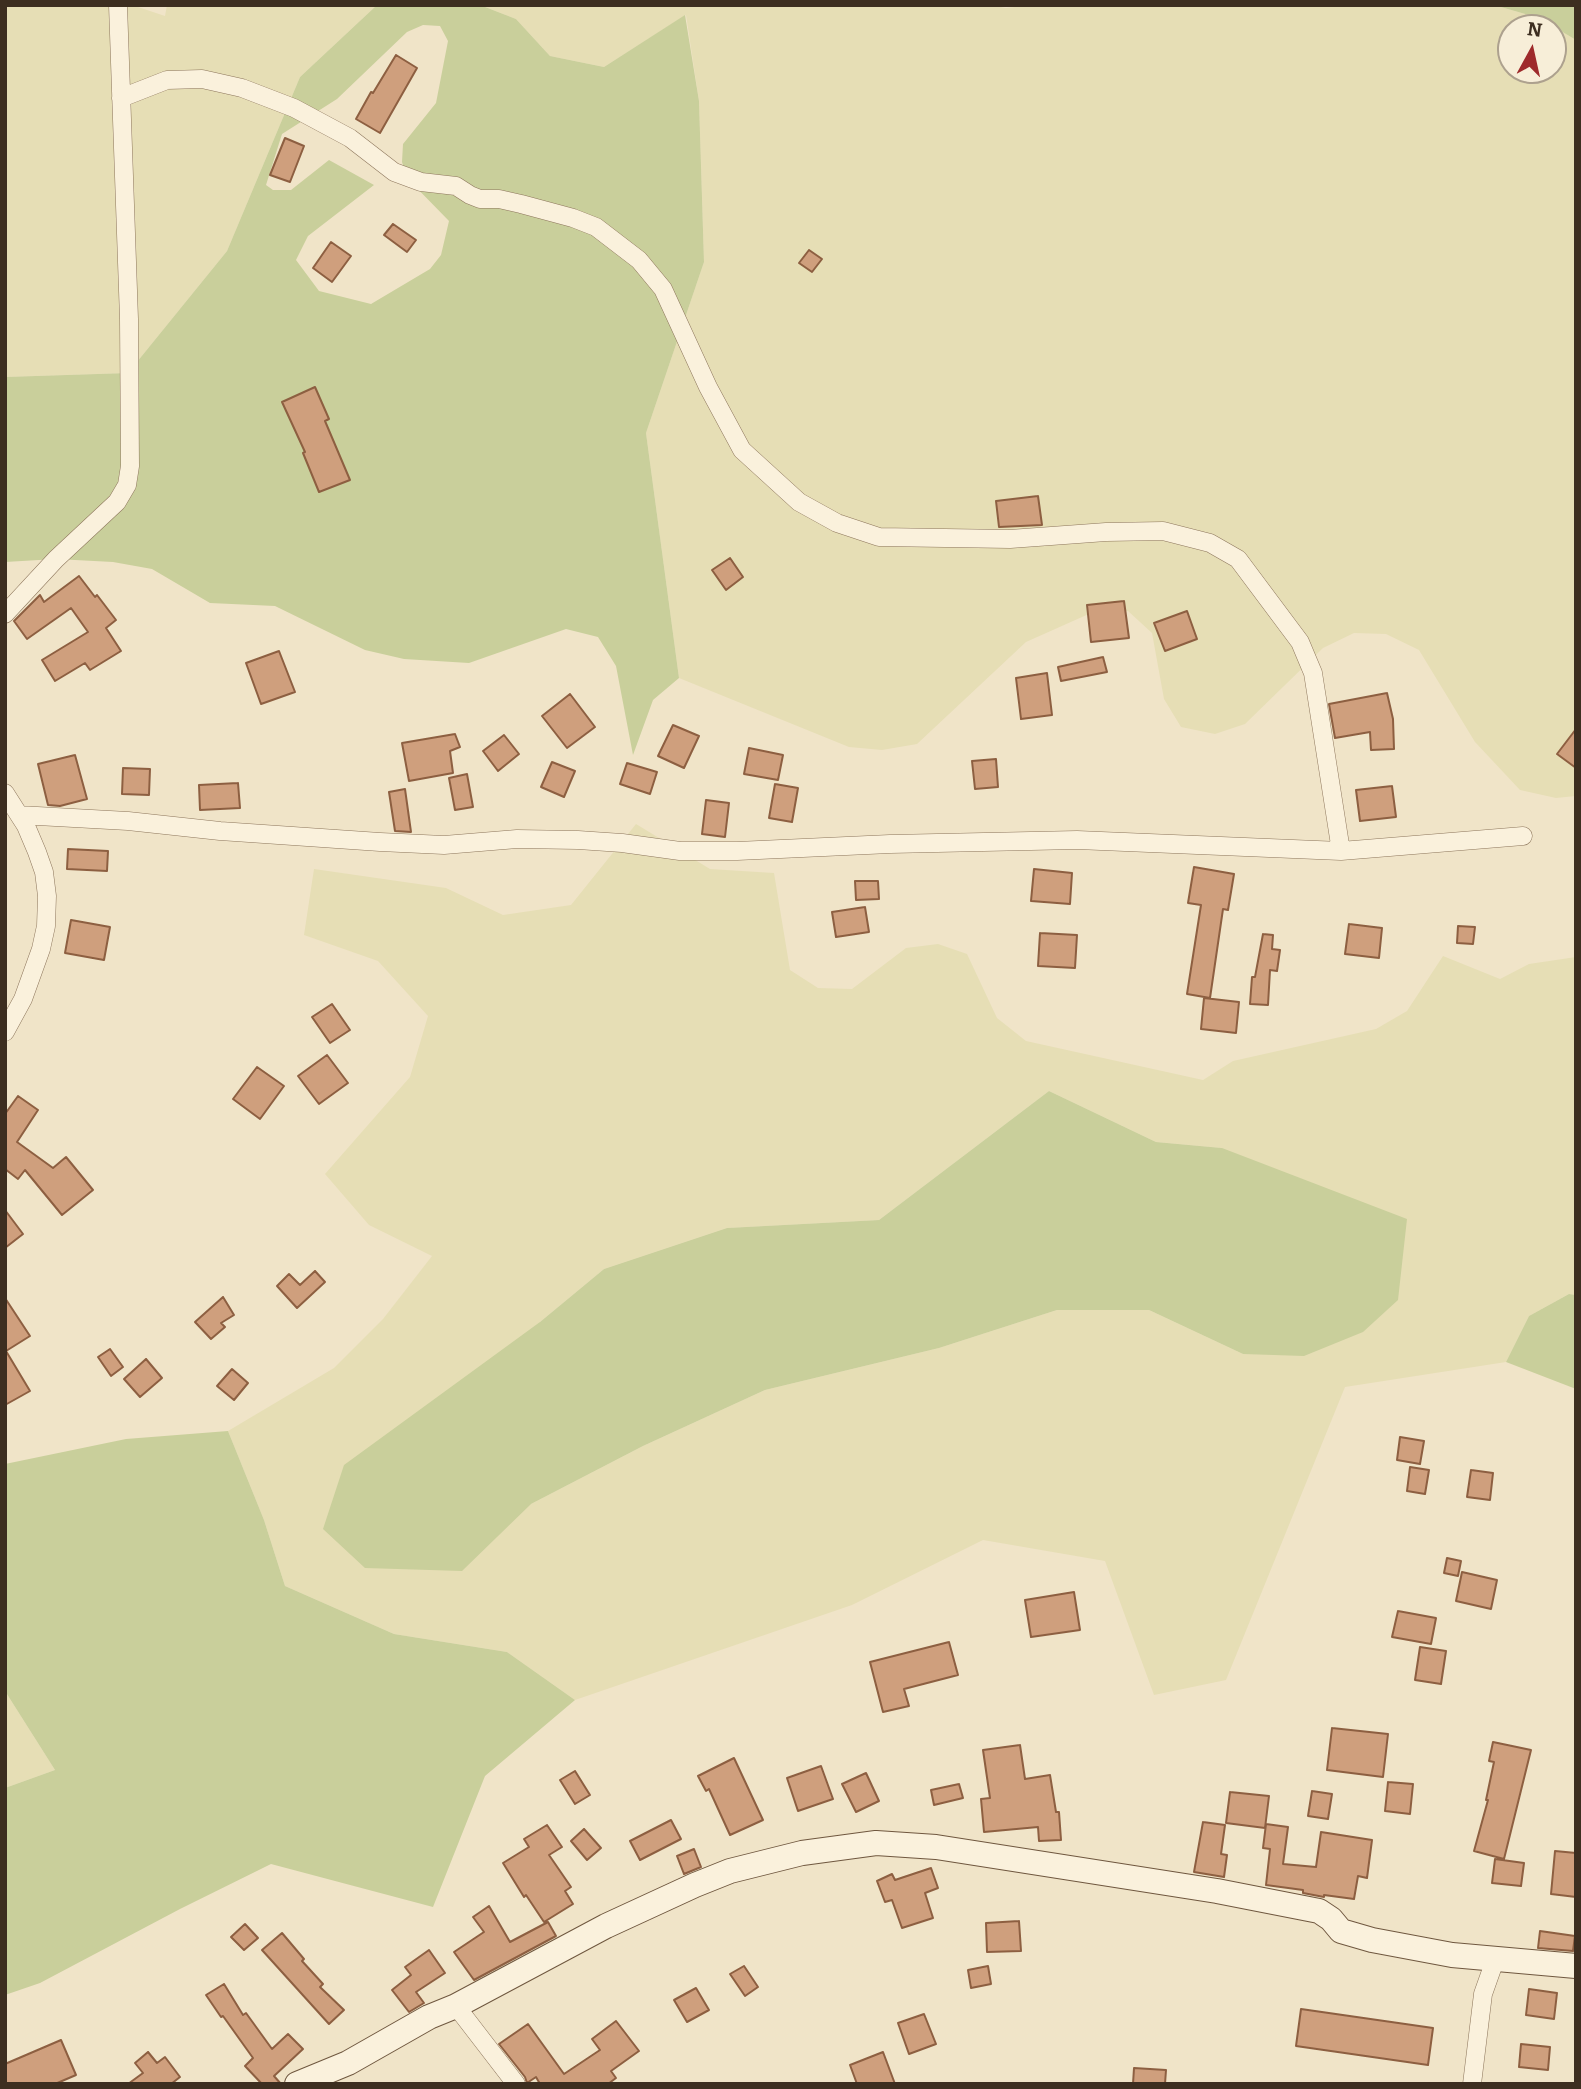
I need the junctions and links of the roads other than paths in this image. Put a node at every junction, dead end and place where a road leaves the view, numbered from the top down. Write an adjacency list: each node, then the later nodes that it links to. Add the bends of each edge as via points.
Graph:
1 (118, 5): 2 (street)
2 (121, 98): 3 (street, via 129,319 127,485 117,502); 7 (street, via 167,80 202,79 242,88 294,108 350,138 394,172 596,227 639,260 663,289 742,450 799,502 837,523 878,537 1010,539 1163,531 1210,543 1238,559 1300,642 1313,673)
3 (5, 614)
4 (5, 793): 5 (street)
5 (19, 815): 7 (street, via 431,844 578,840 680,851 1077,840); 8 (street, via 44,872 46,926 23,999)
6 (1523, 836): 7 (street)
7 (1341, 852)
8 (5, 1032)
9 (1495, 1960): 10 (street); 11 (street, via 1372,1940 1341,1931 1319,1912 1217,1891 936,1847 876,1843 802,1853 718,1876 606,1926); 14 (street, via 1483,1994)
10 (1576, 1966)
11 (456, 2006): 12 (street, via 348,2063); 13 (street)
12 (297, 2084)
13 (516, 2084)
14 (1472, 2084)

